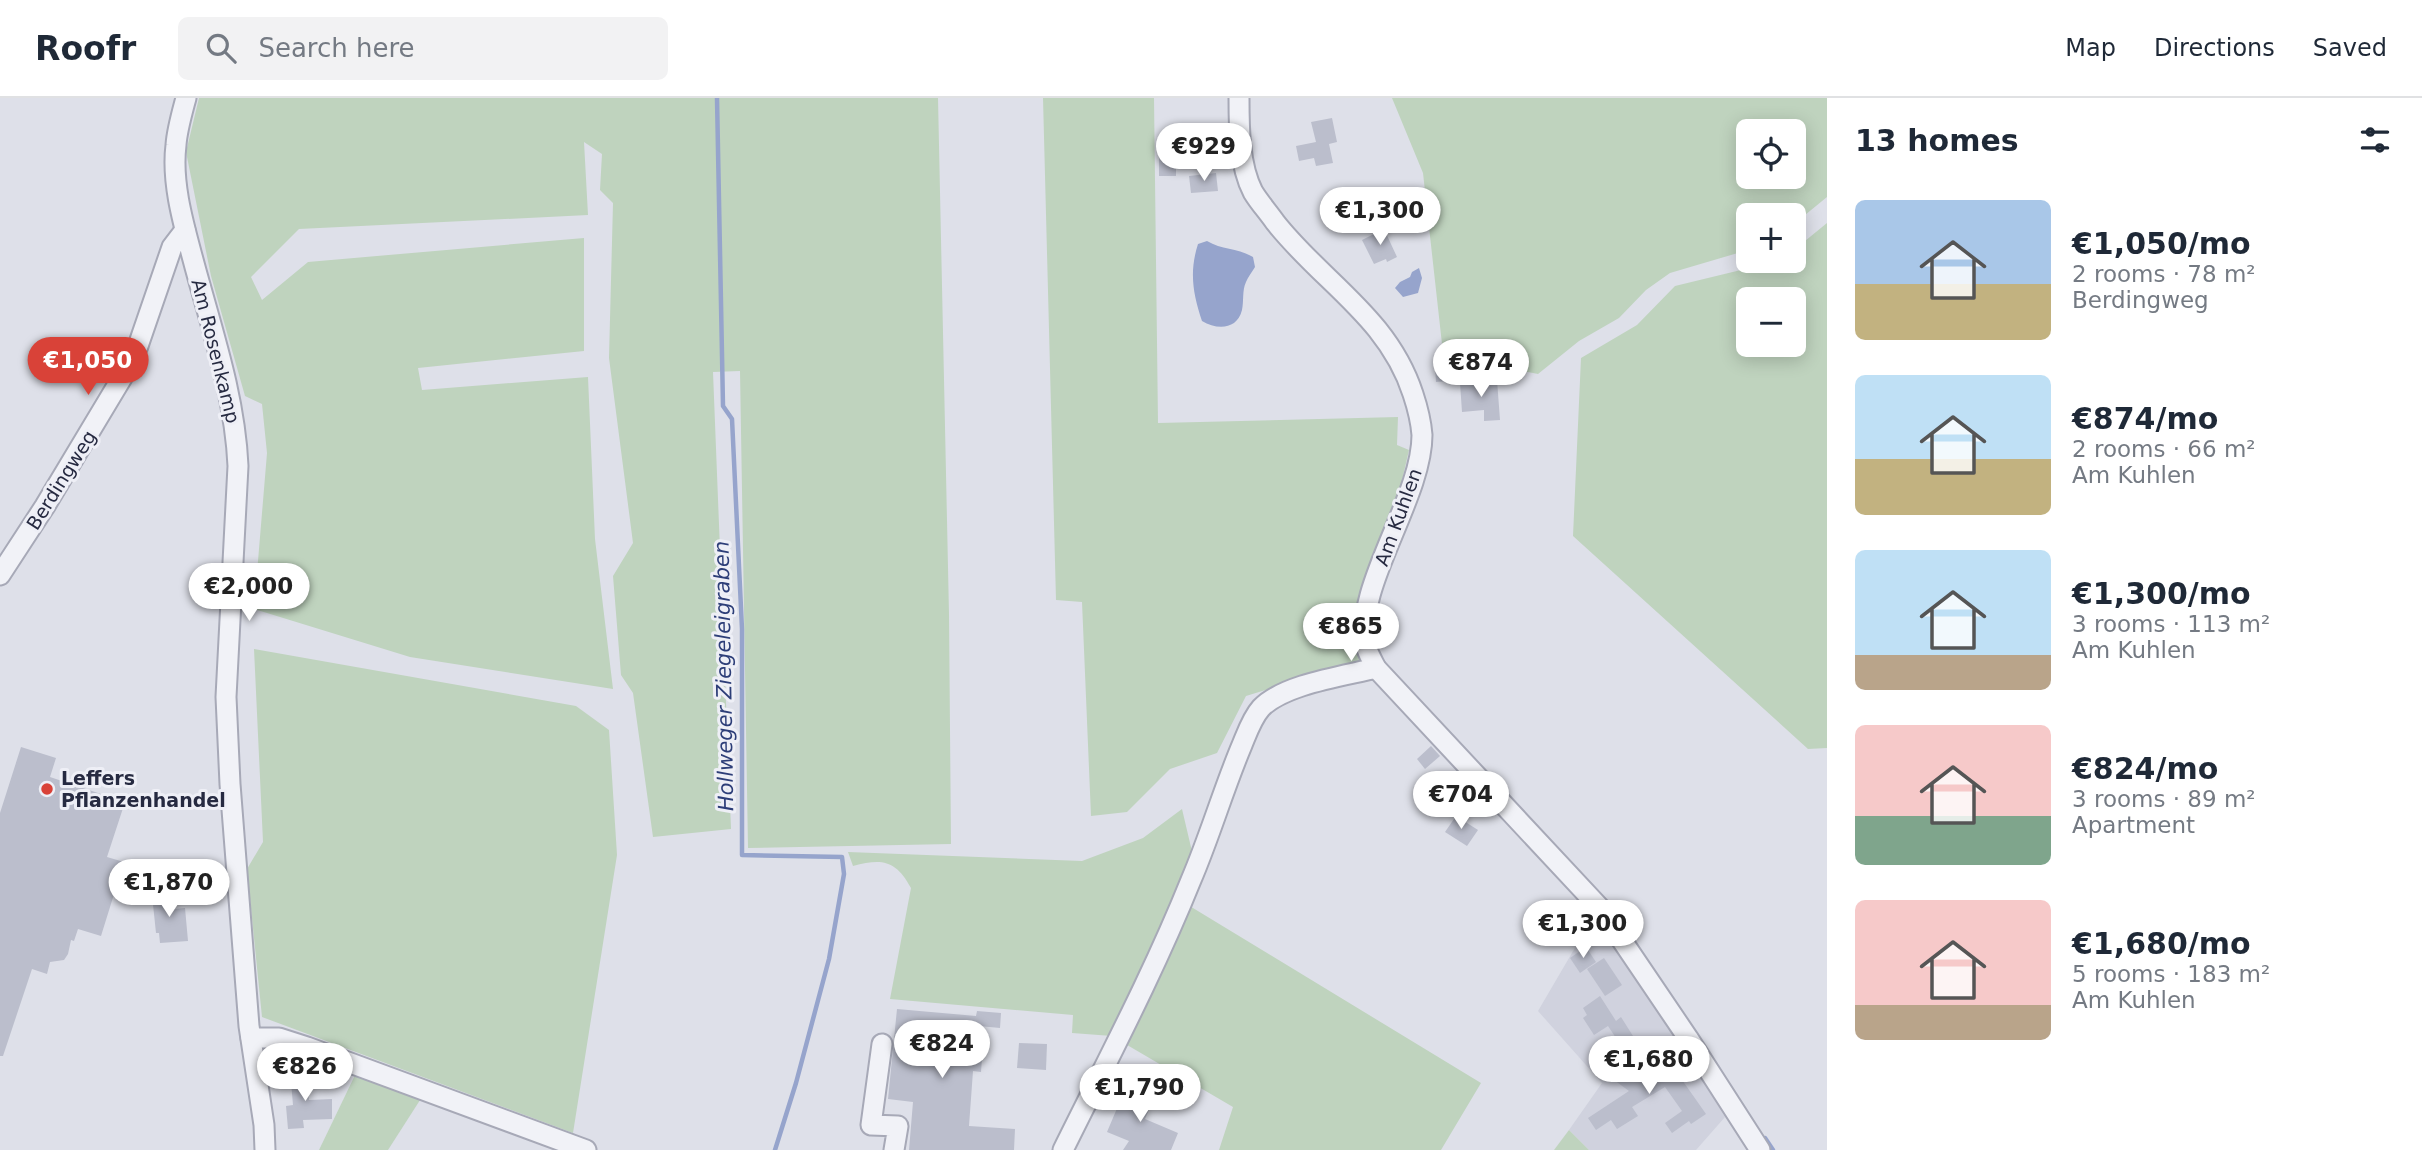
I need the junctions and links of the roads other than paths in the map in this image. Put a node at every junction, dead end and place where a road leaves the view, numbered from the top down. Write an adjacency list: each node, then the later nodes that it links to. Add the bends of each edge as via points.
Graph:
1 (186, 98): 3 (street, Am Rosenkamp, via 176,146)
2 (1239, 98): 5 (street, Am Kuhlen, via 1239,129 1253,191 1293,245 1388,341 1417,405 1422,435 1414,477 1367,608 1367,650)
3 (185, 230): 4 (street, Berdingweg, via 172,247 126,371); 6 (street, Am Rosenkamp, via 237,436 226,697)
4 (0, 575)
5 (1376, 668): 11 (street, via 1278,696 1253,719 1191,881); 12 (street, Am Kuhlen, via 1600,908)
6 (251, 1038): 8 (street, Am Rosenkamp); 9 (street, via 279,1038 307,1047)
7 (883, 1044): 10 (street, via 871,1125 898,1126)
8 (265, 1150)
9 (586, 1150)
10 (894, 1150)
11 (1063, 1150)
12 (1760, 1150)

